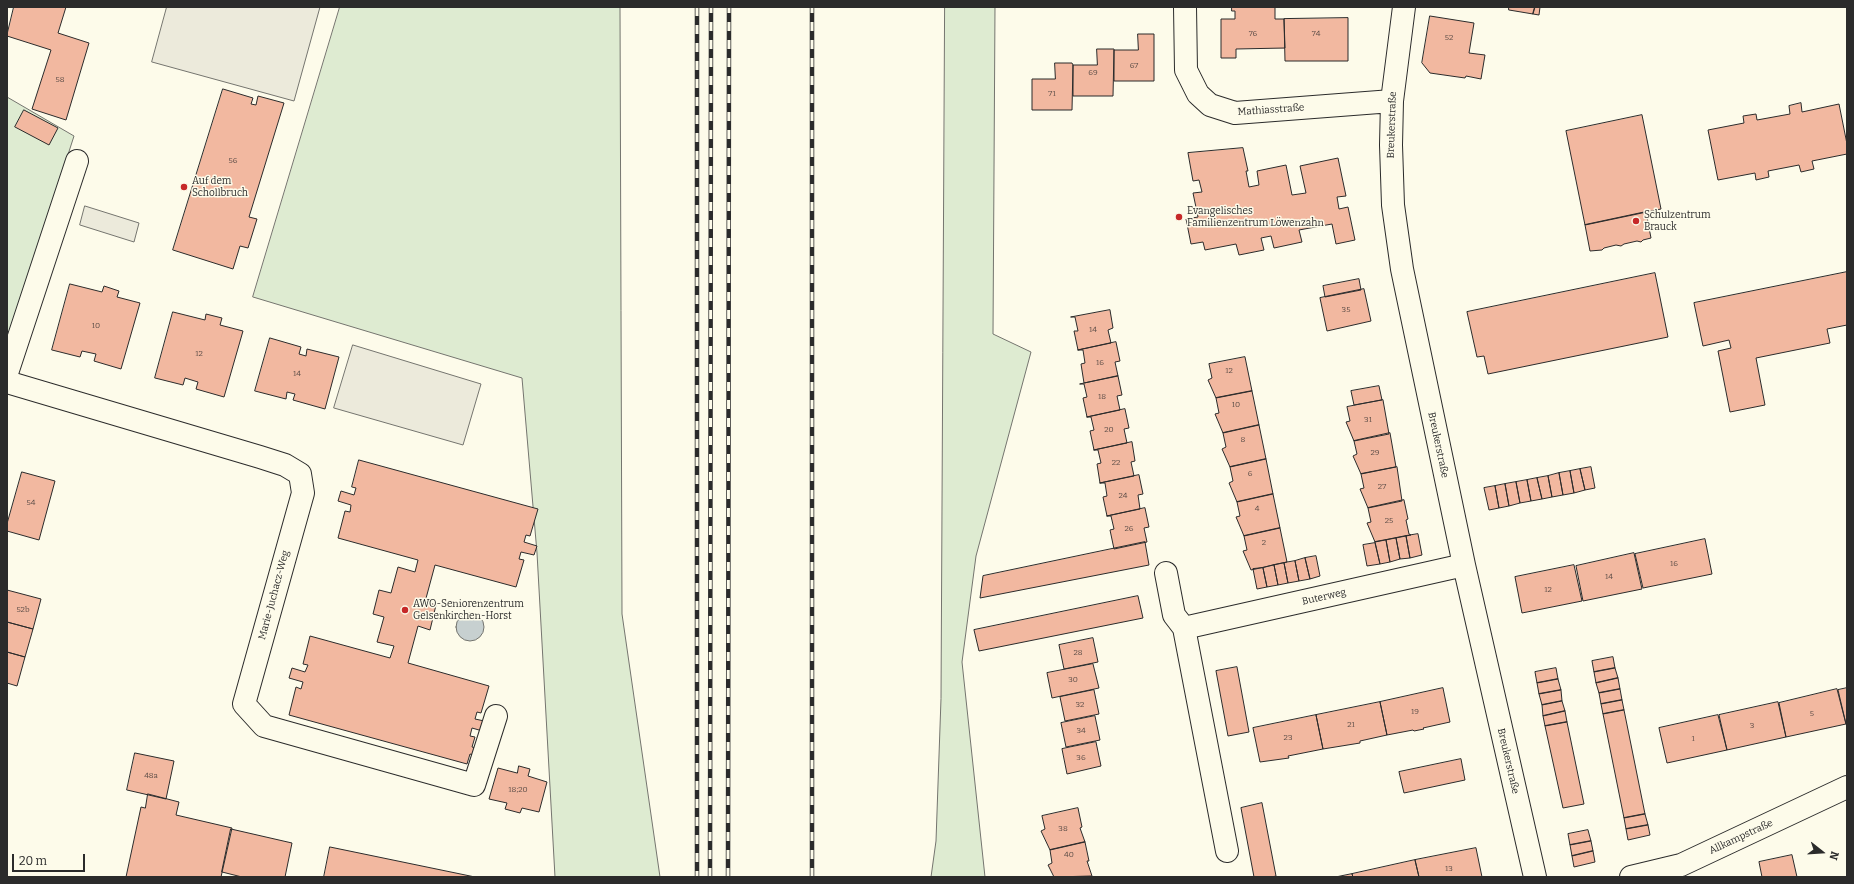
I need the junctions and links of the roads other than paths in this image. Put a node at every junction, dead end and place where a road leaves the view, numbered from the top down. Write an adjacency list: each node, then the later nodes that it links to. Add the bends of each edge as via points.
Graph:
1 (1186, 7): 3 (street, Mathiasstraße, via 1186,70 1198,94 1210,105 1235,113)
2 (1404, 7): 3 (street, Breukerstraße)
3 (1392, 101): 7 (street, Breukerstraße, via 1393,205 1402,269)
4 (77, 161): 5 (street)
5 (7, 373)
6 (7, 382): 10 (street, Marie-Juchacz-Weg, via 266,458 285,464 300,474 303,493 244,704 264,726 474,785)
7 (1464, 565): 9 (street, Buterweg); 13 (street, Breukerstraße)
8 (1166, 573): 9 (street, via 1174,615)
9 (1184, 628): 12 (street)
10 (496, 716)
11 (1847, 787): 14 (street, Allkampstraße, via 1681,865)
12 (1226, 851)
13 (1535, 877)
14 (1631, 877)

